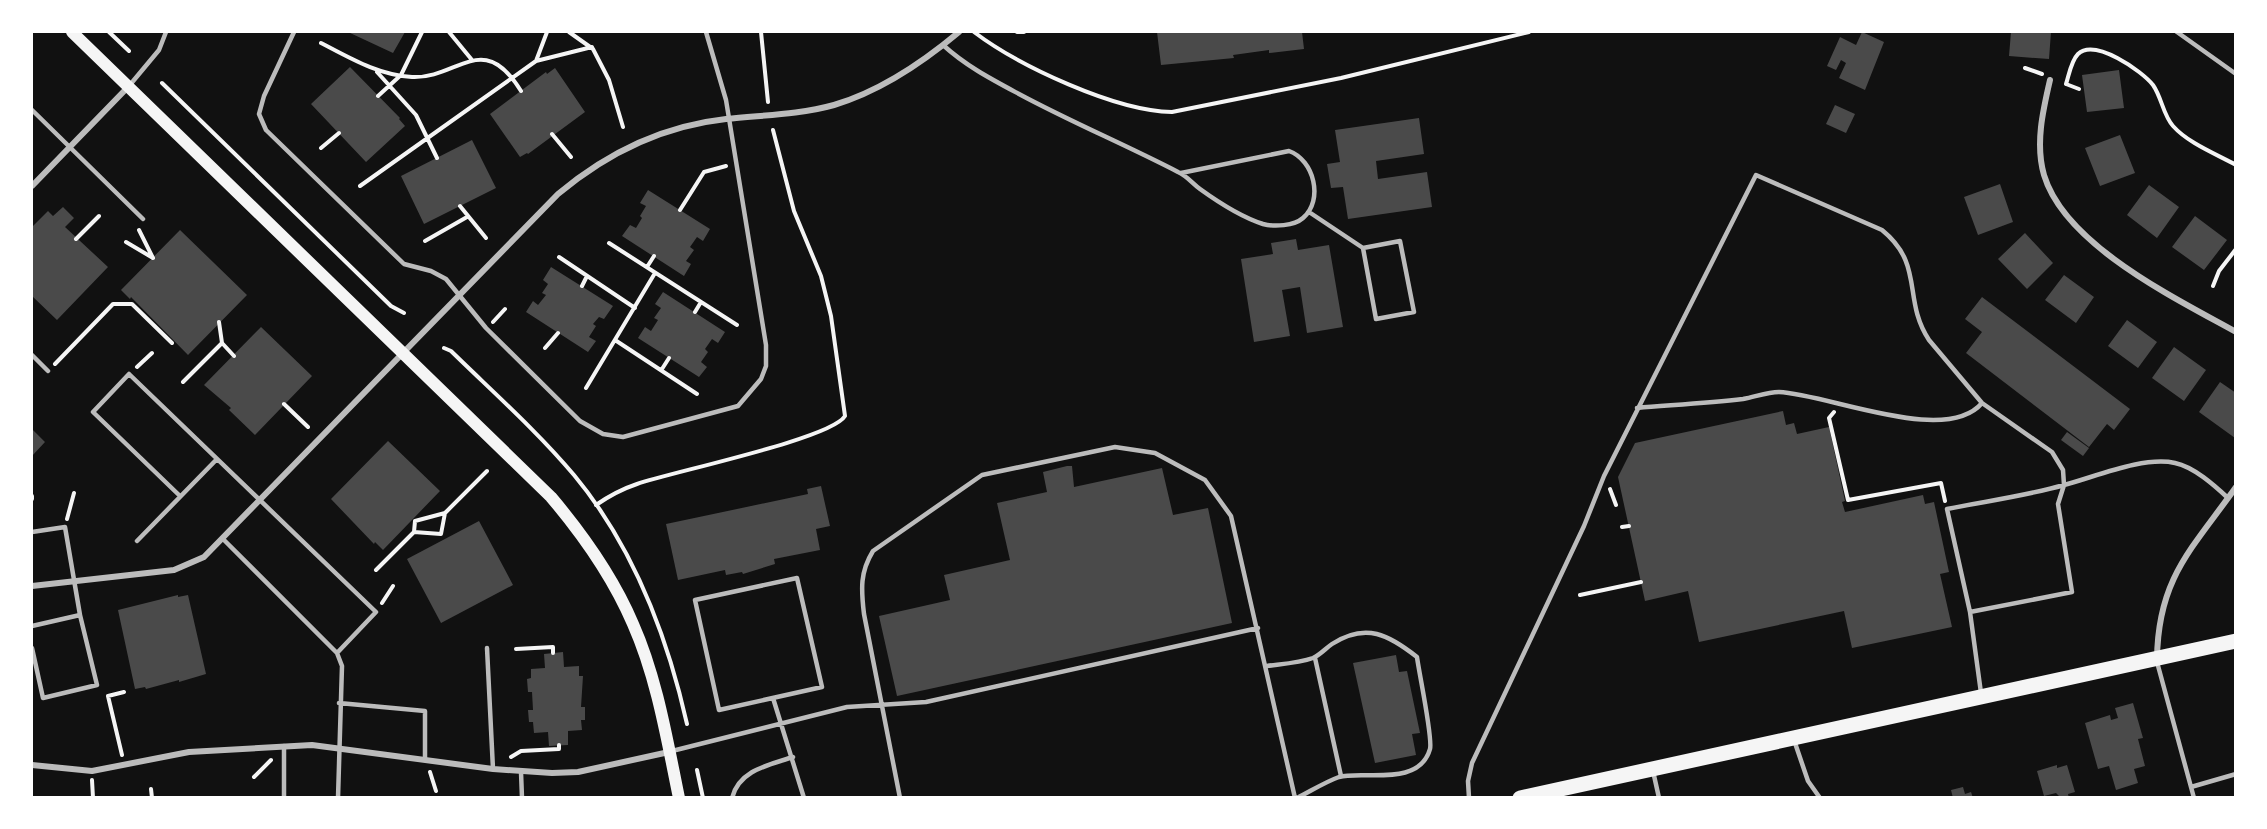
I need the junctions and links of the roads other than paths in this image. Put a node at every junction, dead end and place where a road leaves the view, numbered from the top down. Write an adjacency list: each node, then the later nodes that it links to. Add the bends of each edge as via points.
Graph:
1 (72, 32): 10 (main road)
2 (166, 32): 10 (lane, via 159,50)
3 (294, 32): 19 (lane, via 264,96 259,114 266,130 404,264 439,275)
4 (706, 32): 12 (lane)
5 (959, 32): 7 (street)
6 (2177, 32): 8 (lane)
7 (943, 45): 12 (street, via 900,75 835,105); 14 (lane, via 965,65 1060,116)
8 (2235, 74)
9 (2050, 80): 20 (street, via 2041,118 2040,155 2051,194 2065,217 2090,241 2180,303)
10 (129, 86): 13 (street); 21 (main road)
11 (32, 110): 13 (lane)
12 (728, 119): 19 (street, via 685,126 644,139 589,169); 19 (lane, via 766,345 766,366 761,379 738,406 622,437 603,434 580,421 486,328)
13 (70, 147): 15 (street); 17 (lane)
14 (1181, 173): 16 (lane, via 1226,205 1265,225 1299,221); 16 (lane, via 1289,151 1305,161 1310,171 1314,197)
15 (32, 186)
16 (1309, 212): 18 (lane)
17 (143, 219)
18 (1362, 249): 18 (lane, via 1376,319 1414,312 1400,241)
19 (459, 294): 21 (street)
20 (2235, 332)
21 (404, 354): 31 (street); 56 (main road, via 551,497 590,546 634,626)
22 (32, 355): 23 (lane)
23 (48, 371)
24 (1982, 403): 25 (lane, via 1974,413 1953,420 1885,415 1776,392); 25 (lane, via 1923,331 1906,256 1895,240 1882,230 1756,175); 27 (lane, via 2052,452 2062,470)
25 (1637, 408): 75 (lane, via 1472,763)
26 (217, 459): 29 (lane); 29 (lane, via 129,375 93,412); 31 (lane)
27 (2064, 485): 30 (lane, via 2151,463 2175,463); 37 (lane, via 2058,504 2072,592); 37 (lane, via 1947,509)
28 (2235, 487): 30 (street)
29 (180, 496): 34 (lane)
30 (2228, 498): 46 (street, via 2174,576 2158,621)
31 (260, 501): 33 (street); 44 (lane, via 376,612)
32 (32, 532): 35 (lane, via 65,527)
33 (223, 539): 35 (street, via 204,557 174,570); 44 (lane)
34 (137, 541)
35 (74, 583): 36 (street); 38 (lane)
36 (32, 586)
37 (1970, 612): 48 (lane)
38 (80, 615): 39 (lane); 42 (lane, via 97,686 43,698)
39 (32, 627)
40 (1258, 628): 47 (lane); 51 (lane, via 926,702); 51 (lane, via 1231,516 1205,480 1155,453 1115,447 982,476 873,551 864,566 861,585)
41 (2235, 640): 46 (main road)
42 (32, 648)
43 (487, 648): 61 (lane)
44 (337, 653): 50 (lane, via 342,666)
45 (1315, 657): 47 (lane); 64 (lane); 64 (lane, via 1350,635 1379,632 1417,657 1430,747 1424,762 1406,772 1384,777)
46 (2157, 660): 48 (main road); 65 (lane)
47 (1267, 666): 74 (lane)
48 (1981, 696): 53 (main road)
49 (773, 698): 49 (lane, via 822,687 797,578 695,600 719,710); 52 (lane)
50 (339, 704): 55 (lane); 58 (lane, via 425,711)
51 (880, 705): 52 (lane, via 847,707); 73 (lane)
52 (782, 724): 56 (lane); 57 (lane)
53 (1793, 738): 60 (main road); 78 (lane, via 1809,781)
54 (284, 746): 55 (street); 59 (street, via 189,752 92,771); 67 (lane)
55 (338, 747): 58 (street); 68 (lane)
56 (669, 752): 62 (street, via 578,772); 70 (main road)
57 (793, 757): 71 (lane, via 754,770 738,782); 72 (lane)
58 (425, 760): 61 (street)
59 (32, 765)
60 (1652, 768): 66 (main road); 77 (lane)
61 (493, 769): 62 (street)
62 (521, 772): 69 (lane)
63 (2235, 774): 65 (lane)
64 (1341, 776): 74 (lane)
65 (2191, 787): 79 (lane)
66 (1571, 792): 76 (main road)
67 (284, 798)
68 (338, 798)
69 (522, 798)
70 (679, 798)
71 (732, 798)
72 (804, 798)
73 (900, 798)
74 (1296, 798)
75 (1469, 798)
76 (1520, 798)
77 (1659, 798)
78 (1820, 798)
79 (2194, 798)

